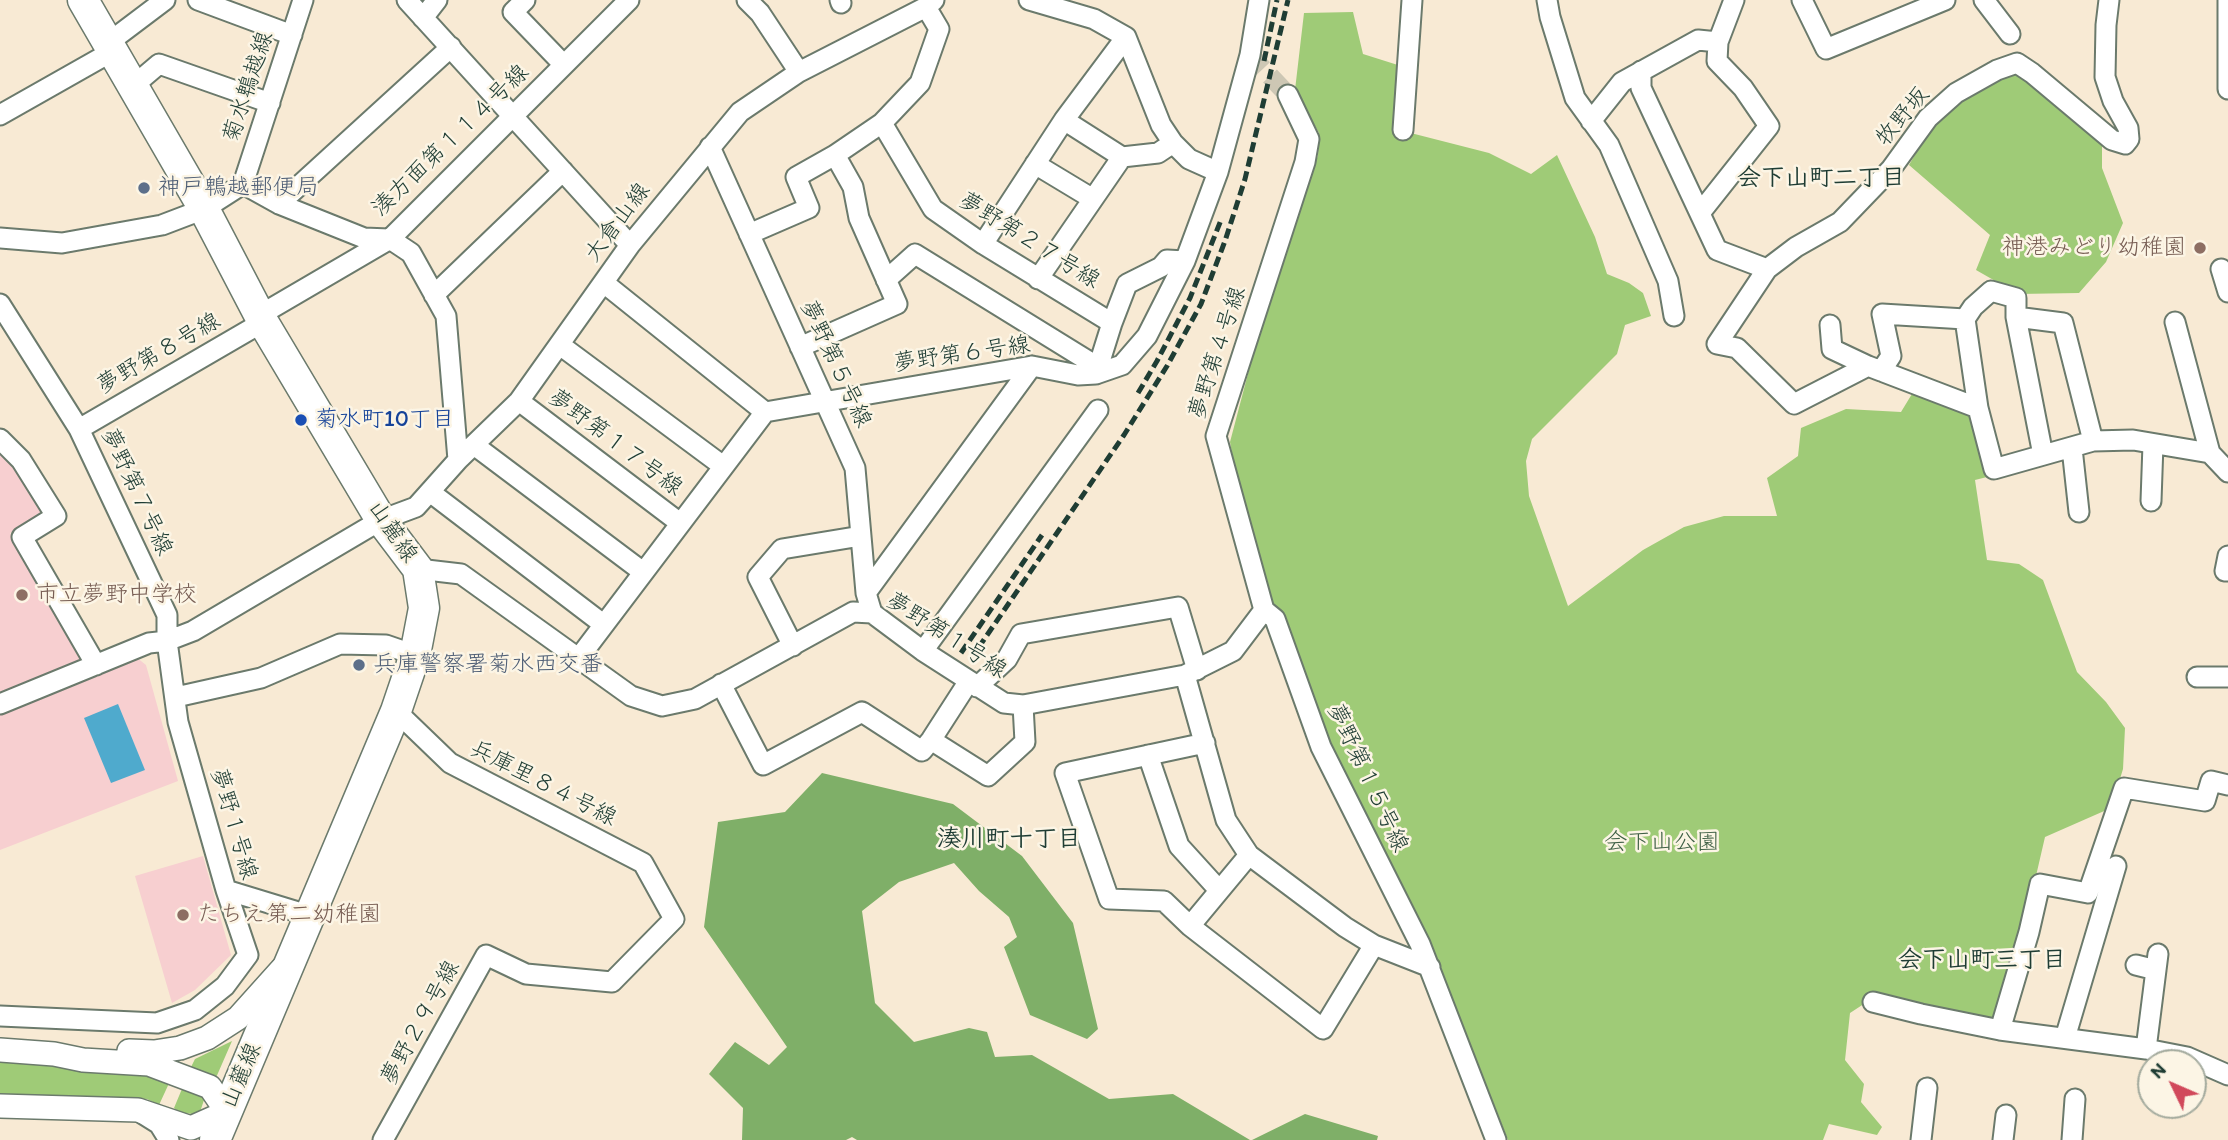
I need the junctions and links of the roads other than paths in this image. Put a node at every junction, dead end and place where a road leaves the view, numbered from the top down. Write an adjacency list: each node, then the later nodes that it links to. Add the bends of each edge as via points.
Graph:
1 (83, 0): 26 (main road, 山麓線)
2 (165, 0): 26 (street)
3 (198, 0): 23 (street)
4 (303, 0): 23 (street, 菊水鵯越線)
5 (407, 0): 21 (street)
6 (437, 0): 21 (street)
7 (525, 0): 28 (street, via 513,12)
8 (629, 0): 28 (street, 湊方面第１１４号線)
9 (747, 0): 30 (street)
10 (1029, 0): 24 (street, via 1094,19)
11 (1259, 0): 47 (street, 夢野第６号線, via 1250,55)
12 (1412, 0): 40 (street)
13 (1547, 0): 38 (street, via 1575,98)
14 (1734, 0): 25 (street)
15 (1802, 0): 16 (street, via 1826,48)
16 (1945, 0)
17 (1984, 0): 22 (street)
18 (2109, 0): 59 (street, 牧野坂, via 2105,77 2129,128 2125,144 2112,141 2017,63 1956,93 1928,118 1891,169 1840,222)
19 (2228, 0): 32 (street)
20 (930, 3): 30 (street, 大倉山線); 39 (street, via 939,29 920,83)
21 (423, 18): 27 (street)
22 (2010, 34)
23 (292, 35): 34 (street, 菊水鵯越線)
24 (1126, 37): 37 (street); 41 (street, via 1161,125)
25 (1718, 42): 29 (street, via 1698,40); 52 (street, via 1717,61 1744,88 1769,126)
26 (110, 47): 31 (main road, 山麓線); 35 (street)
27 (451, 47): 36 (street); 50 (street)
28 (564, 65): 36 (street, 湊方面第１１４号線)
29 (1641, 71): 38 (street, via 1622,82); 52 (street, via 1641,88)
30 (799, 72): 42 (street, 大倉山線, via 740,112)
31 (133, 86): 34 (street, via 159,64); 51 (main road, 山麓線)
32 (2228, 89)
33 (1288, 95): 106 (street, 夢野第４号線, via 1309,139 1305,162 1216,436)
34 (270, 103): 48 (street, 菊水鵯越線)
35 (0, 115)
36 (512, 115): 46 (street); 55 (street, 湊方面第１１４号線)
37 (1064, 120): 44 (street); 45 (street)
38 (1591, 121): 67 (street, via 1609,145 1668,281)
39 (882, 123): 43 (street); 56 (street, 夢野第２７号線, via 933,209)
40 (1403, 130)
41 (1173, 143): 44 (street, via 1158,153); 47 (street, via 1189,159)
42 (710, 147): 53 (street, 夢野第５号線); 57 (street, 大倉山線)
43 (835, 155): 53 (street, via 796,177 810,208); 62 (street, via 852,187 859,218)
44 (1122, 157): 49 (street)
45 (1035, 164): 49 (street); 56 (street)
46 (563, 171): 57 (street); 65 (street)
47 (1218, 172): 58 (street, 夢野第６号線)
48 (243, 184): 50 (street, 湊方面第１１４号線); 51 (street)
49 (1093, 200): 61 (street)
50 (279, 204): 55 (street, 湊方面第１１４号線, via 364,238)
51 (204, 209): 54 (street, via 162,225 62,243); 69 (main road, 山麓線)
52 (1700, 213): 59 (street, via 1717,250)
53 (749, 234): 75 (street, 夢野第５号線)
54 (0, 238)
55 (390, 239): 65 (street, via 411,253); 69 (street, 夢野第８号線)
56 (983, 244): 61 (street, 夢野第２７号線)
57 (630, 245): 63 (street, 大倉山線)
58 (1185, 261): 72 (street, via 1167,260 1127,284); 78 (street, 夢野第６号線, via 1147,336 1122,365)
59 (1767, 269): 77 (street, 牧野坂, via 1717,344 1737,348 1794,404)
60 (2221, 269): 64 (street)
61 (1038, 278): 72 (street, 夢野第２７号線)
62 (886, 280): 75 (street, via 897,304); 78 (street, via 915,254)
63 (604, 283): 74 (street, 大倉山線); 83 (street)
64 (2228, 292)
65 (434, 295): 92 (street, via 446,316)
66 (3, 316): 84 (street, 夢野第７号線)
67 (1674, 316)
68 (2016, 317): 70 (street, via 2016,298 1991,291); 86 (street, via 2063,323); 91 (street)
69 (262, 319): 84 (street, 夢野第８号線); 98 (main road, 山麓線)
70 (1965, 319): 77 (street, via 1882,314 1891,356); 81 (street)
71 (2175, 322): 90 (street)
72 (1112, 323): 78 (street)
73 (1830, 325): 77 (street, via 1832,349)
74 (560, 345): 79 (street, 大倉山線); 93 (street)
75 (800, 348): 80 (street, 夢野第５号線)
76 (1032, 366): 78 (street, 夢野第６号線, via 1078,375); 80 (street, 夢野第６号線); 105 (street)
77 (1874, 368): 81 (street)
78 (1097, 370)
79 (519, 401): 88 (street, 大倉山線); 99 (street, 夢野第１７号線)
80 (826, 401): 83 (street, 夢野第６号線); 100 (street, 夢野第５号線, via 855,468)
81 (1978, 408): 91 (street, via 1994,469)
82 (1098, 410): 111 (street)
83 (765, 412): 93 (street)
84 (79, 429): 109 (street, 夢野第７号線, via 167,615)
85 (0, 439): 114 (street, via 21,460 56,516 22,537)
86 (2093, 441): 87 (street); 89 (street)
87 (2153, 444): 90 (street); 96 (street)
88 (474, 445): 92 (street, 大倉山線); 104 (street)
89 (2072, 448): 91 (street); 97 (street)
90 (2210, 453): 94 (street)
91 (2043, 455)
92 (458, 460): 95 (street, 大倉山線)
93 (723, 466): 99 (street)
94 (2228, 472)
95 (430, 492): 98 (street, 大倉山線, via 416,507); 108 (street)
96 (2151, 501)
97 (2079, 512)
98 (381, 520): 102 (main road, 山麓線); 109 (street, via 193,631)
99 (680, 523): 104 (street)
100 (861, 536): 105 (street, 夢野第５号線); 110 (street, via 782,548 758,577)
101 (2228, 556): 103 (street)
102 (418, 569): 112 (main road, 山麓線, via 425,608); 113 (street, 夢野第１号線, via 461,574)
103 (2228, 571)
104 (643, 572): 108 (street)
105 (866, 593): 107 (street, 夢野第５号線)
106 (1264, 610): 115 (street, via 1233,651); 138 (street, 夢野第１５号線, via 1275,619 1321,747)
107 (872, 613): 110 (street, 夢野第１号線, via 853,612); 111 (street, 夢野第１号線)
108 (603, 624): 113 (street)
109 (167, 641): 114 (street, via 149,643); 120 (street, 夢野１号線)
110 (793, 646): 118 (street, 夢野第１号線)
111 (923, 651): 119 (street, 夢野第１号線)
112 (415, 655): 120 (street, via 386,645 340,644 261,678); 123 (main road, 山麓線)
113 (578, 659): 118 (street, 夢野第１号線, via 631,696 662,706 695,699)
114 (96, 665): 121 (street)
115 (1191, 673): 119 (street, via 1178,607 1021,634 1007,659); 122 (street, 夢野第１号線); 125 (street)
116 (2197, 677): 117 (street)
117 (2228, 677)
118 (722, 684): 124 (street, via 763,765 862,712 922,751)
119 (973, 684): 122 (street, 夢野第１号線, via 1004,703); 124 (street)
120 (176, 697): 131 (street, 夢野１号線, via 178,722)
121 (0, 704)
122 (1023, 705): 124 (street, via 1025,741 988,776)
123 (396, 711): 129 (street, 兵庫里８４号線, via 450,764); 133 (main road, 山麓線)
124 (931, 740)
125 (1205, 743): 126 (street); 128 (street, via 1226,820)
126 (1148, 755): 132 (street, via 1178,846); 134 (street, via 1065,773 1109,899 1164,901)
127 (2228, 785): 141 (street, via 2211,781 2205,802 2123,788 2088,892 2040,884)
128 (1249, 855): 132 (street); 135 (street)
129 (643, 863): 156 (street, 夢野２９号線, via 674,919 612,982 526,974 486,955)
130 (2116, 866): 142 (street)
131 (226, 890): 133 (street); 140 (street, 夢野１号線, via 248,955 225,986 195,1010 157,1023)
132 (1219, 890): 134 (street)
133 (308, 915): 136 (main road, 山麓線)
134 (1190, 926): 135 (street, via 1323,1029)
135 (1374, 945): 138 (street)
136 (290, 959): 145 (street, via 238,1018 207,1038 154,1052 77,1048); 152 (main road, 山麓線)
137 (2136, 965): 143 (street, via 2157,962)
138 (1430, 967): 157 (street, 夢野第１５号線)
139 (1873, 1002): 141 (street)
140 (0, 1016)
141 (2000, 1030): 142 (street)
142 (2065, 1038): 143 (street)
143 (2146, 1049)
144 (0, 1050): 145 (street)
145 (54, 1054): 152 (street, via 149,1064 210,1087)
146 (2207, 1065): 147 (street)
147 (2228, 1075)
148 (1927, 1088): 158 (street)
149 (2075, 1099): 160 (street)
150 (0, 1106): 151 (street)
151 (138, 1110): 152 (street, via 191,1128); 154 (street, via 159,1124)
152 (227, 1112): 155 (main road, 山麓線)
153 (2006, 1115): 159 (street)
154 (169, 1140)
155 (215, 1140)
156 (383, 1140)
157 (1496, 1140)
158 (1921, 1140)
159 (2003, 1140)
160 (2072, 1140)

